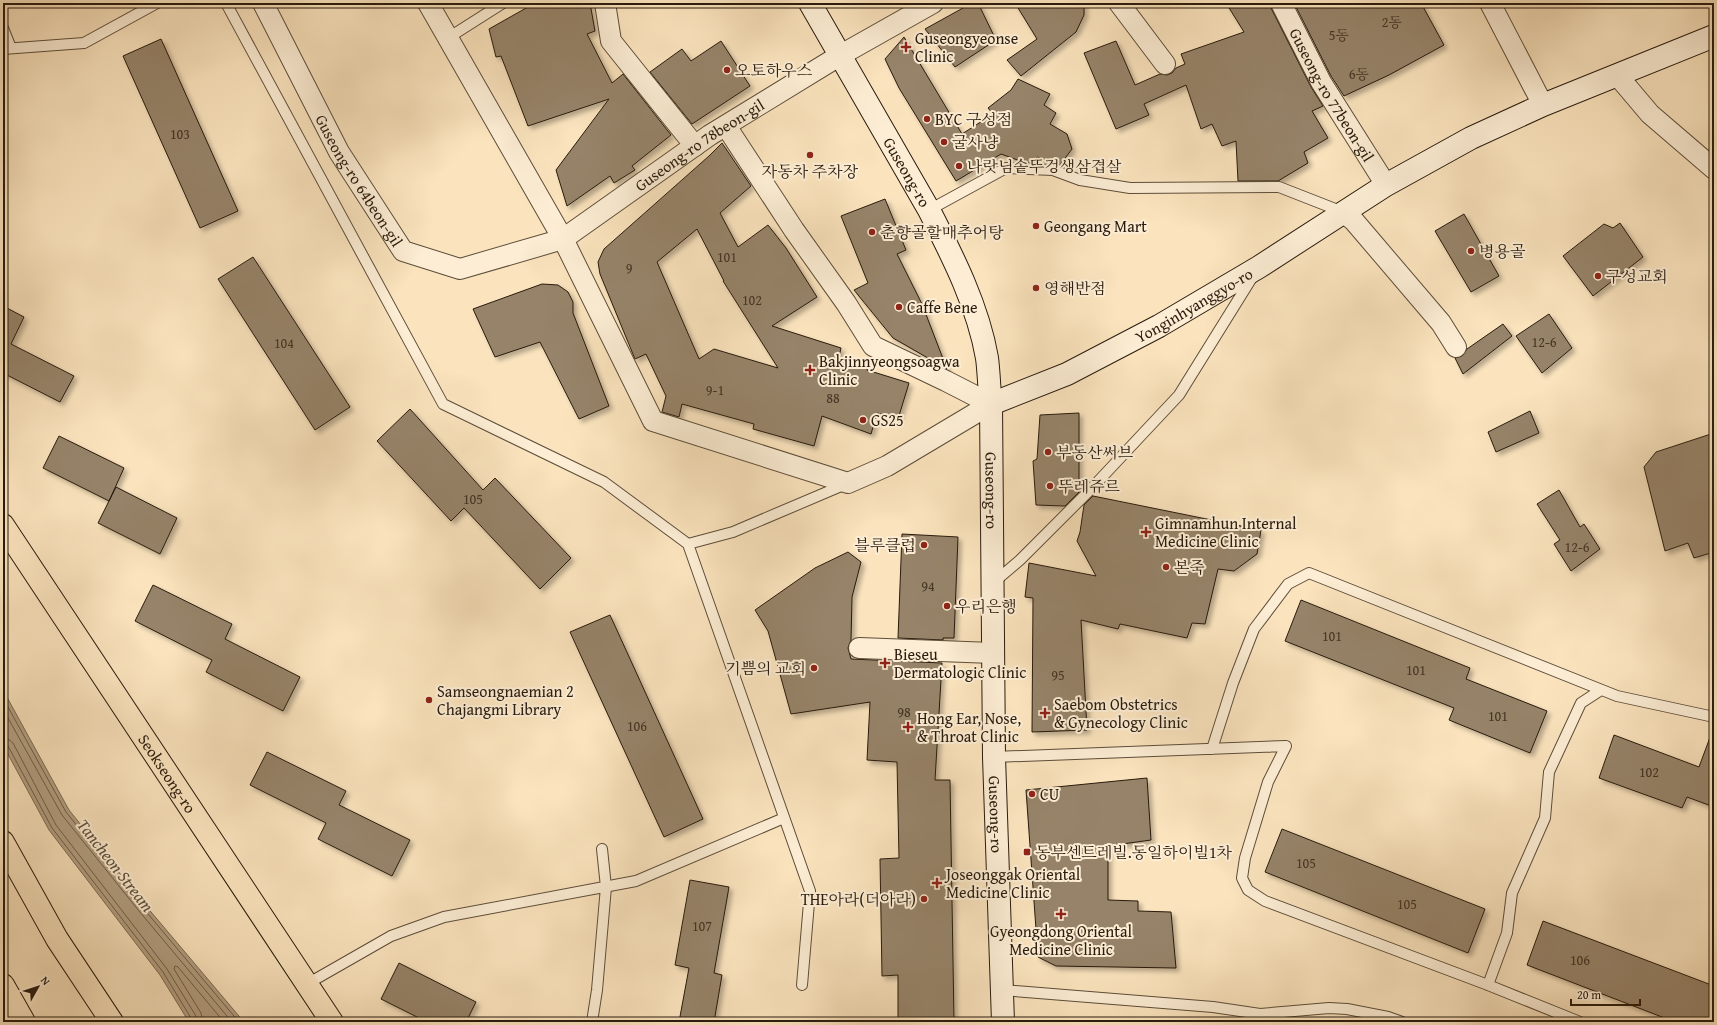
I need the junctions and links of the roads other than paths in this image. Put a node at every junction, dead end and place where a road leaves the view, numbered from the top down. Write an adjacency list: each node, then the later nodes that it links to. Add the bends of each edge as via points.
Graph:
1 (157, 3): 15 (lane, via 84,42)
2 (226, 3): 32 (lane, via 443,404 604,482)
3 (264, 3): 26 (street, Guseong-ro 64beon-gil, via 340,152 403,251 460,269)
4 (428, 3): 14 (street)
5 (503, 3): 14 (lane)
6 (605, 3): 21 (street, via 611,41)
7 (810, 3): 16 (main road, Guseong-ro)
8 (933, 3): 16 (street)
9 (1119, 3): 17 (street)
10 (1281, 3): 23 (street, Guseong-ro 77beon-gil, via 1321,82)
11 (1490, 3): 19 (street)
12 (3, 28): 15 (lane)
13 (1714, 36): 18 (main road, Yonginhyanggyo-ro)
14 (448, 38): 26 (street)
15 (7, 49)
16 (840, 56): 20 (street, Guseong-ro 78beon-gil); 24 (main road, Guseong-ro)
17 (1166, 64)
18 (1617, 75): 19 (main road, Yonginhyanggyo-ro); 22 (street, via 1650,114)
19 (1543, 105): 23 (main road, Yonginhyanggyo-ro, via 1471,138)
20 (726, 126): 21 (street, Guseong-ro 78beon-gil); 29 (street, via 873,346)
21 (695, 146): 26 (street, Guseong-ro 78beon-gil)
22 (1714, 169)
23 (1386, 185): 25 (main road, Yonginhyanggyo-ro)
24 (929, 210): 25 (lane, via 1006,168 1053,170 1080,180 1130,188 1279,187); 29 (main road, Guseong-ro, via 963,280 972,306 987,358)
25 (1343, 212): 27 (main road, Yonginhyanggyo-ro); 28 (street, via 1354,221 1441,323)
26 (563, 239): 30 (street, via 653,421)
27 (1259, 267): 29 (main road, Yonginhyanggyo-ro, via 1159,326 1067,374); 33 (lane, via 1179,395 1085,495 1020,560)
28 (1456, 346)
29 (990, 404): 30 (street, via 887,466); 33 (main road, Guseong-ro)
30 (848, 483): 32 (lane, via 733,532)
31 (3, 525): 44 (highway, Seokseong-ro)
32 (688, 544): 40 (lane)
33 (992, 584): 35 (main road, Guseong-ro)
34 (859, 648): 35 (street)
35 (993, 653): 39 (main road, Guseong-ro)
36 (1601, 690): 37 (lane, via 1617,696); 38 (lane, via 1309,573 1288,584 1254,629); 47 (lane, via 1581,703 1549,772 1545,818 1512,893 1507,933)
37 (1714, 717)
38 (1212, 749): 39 (lane); 47 (lane, via 1286,746 1268,782 1245,858 1242,878 1248,890 1264,901)
39 (994, 757): 48 (main road, Guseong-ro)
40 (784, 818): 43 (lane, via 636,881); 46 (lane, via 810,891)
41 (3, 842): 50 (highway, via 57,939)
42 (602, 849): 43 (lane)
43 (606, 887): 44 (lane, via 444,917 391,936); 52 (lane)
44 (307, 984): 51 (highway, Seokseong-ro)
45 (3, 985): 49 (highway)
46 (802, 985)
47 (1488, 985): 55 (lane)
48 (1002, 990): 53 (main road, Guseong-ro); 54 (lane, via 1213,1006 1260,1014 1347,1008)
49 (24, 1022)
50 (112, 1022)
51 (332, 1022)
52 (592, 1022)
53 (1003, 1022)
54 (1402, 1022)
55 (1580, 1022)

